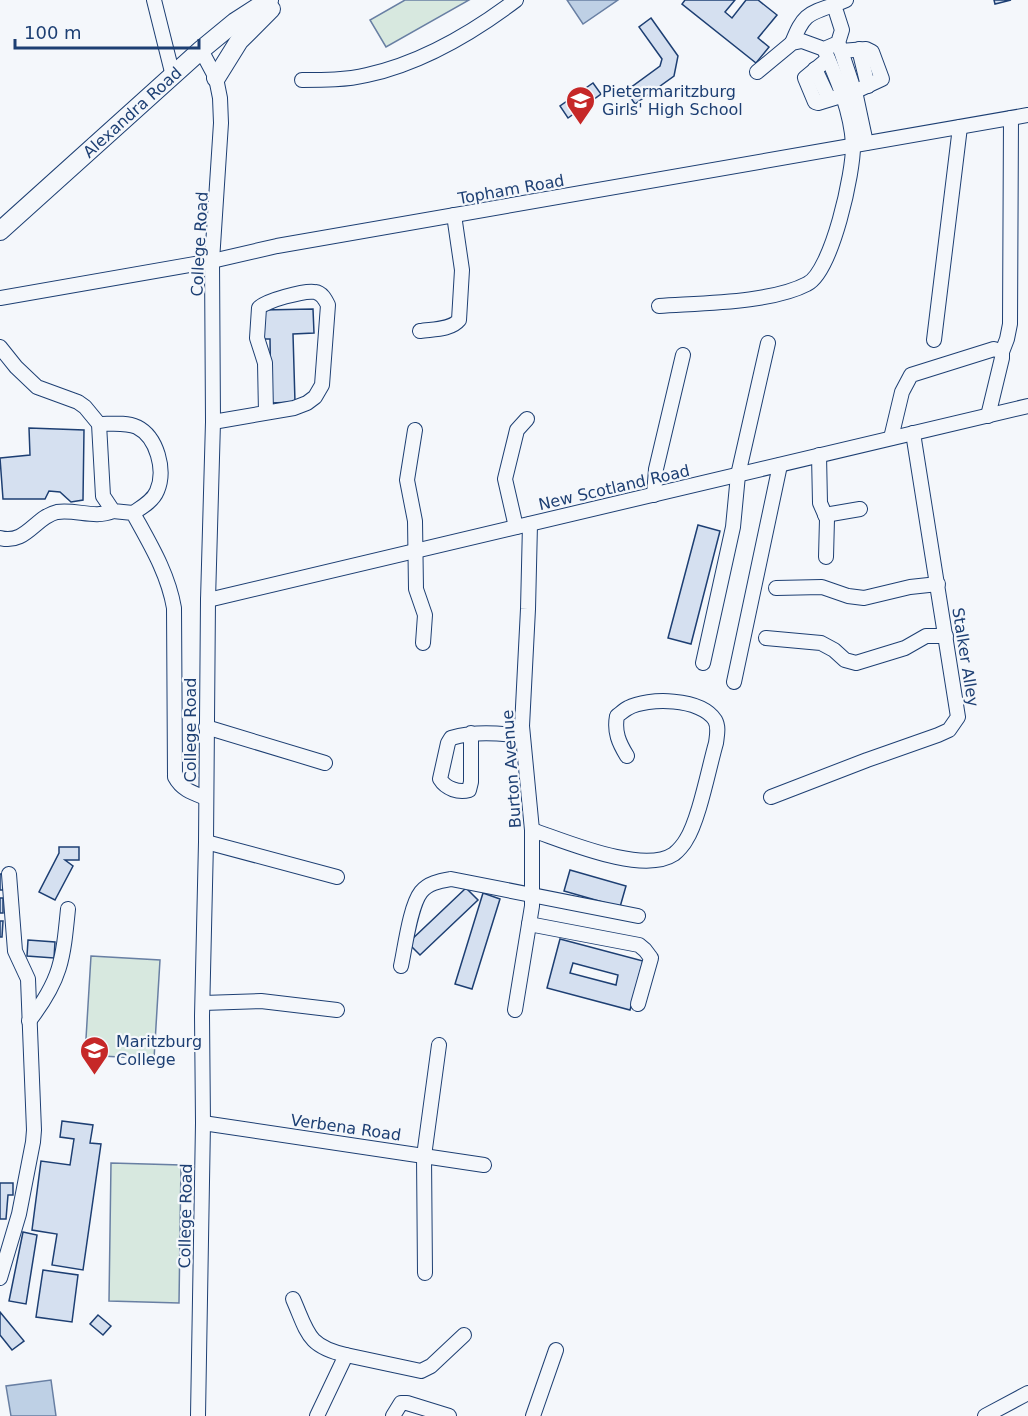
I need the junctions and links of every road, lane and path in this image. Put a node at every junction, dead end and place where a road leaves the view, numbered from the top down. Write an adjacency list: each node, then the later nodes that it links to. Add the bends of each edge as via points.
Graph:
1 (154, 0): 11 (street)
2 (269, 0): 8 (main road, Alexandra Road)
3 (281, 0): 12 (main road, via 239,41)
4 (516, 0): 13 (street, via 463,37 423,57 366,75)
5 (840, 2): 6 (street, via 803,20); 7 (street)
6 (792, 44): 9 (street, via 802,41); 10 (street)
7 (839, 47): 9 (street); 14 (street); 14 (street, via 859,49 868,86)
8 (201, 50): 11 (main road, Alexandra Road); 12 (street, College Road)
9 (826, 54): 14 (street); 14 (street, via 815,69)
10 (757, 72)
11 (173, 76): 20 (main road, Alexandra Road)
12 (216, 78): 21 (street, College Road, via 221,123)
13 (302, 80)
14 (842, 95): 18 (street)
15 (1028, 115): 16 (street, Topham Road)
16 (1011, 118): 17 (street, Topham Road); 28 (street, via 1010,324)
17 (960, 127): 18 (street, Topham Road); 25 (street)
18 (860, 145): 19 (street, Topham Road); 23 (street, via 837,232 825,262 809,284 750,299)
19 (454, 215): 21 (street, Topham Road); 24 (street, via 462,270 459,320 456,325)
20 (0, 231)
21 (212, 261): 22 (street, Topham Road); 34 (street, College Road)
22 (0, 298)
23 (659, 306)
24 (420, 331)
25 (934, 340)
26 (768, 342): 41 (street)
27 (0, 347): 35 (street, via 37,387 78,402)
28 (1002, 351): 32 (street); 38 (street, via 994,349 911,375 902,392)
29 (683, 355): 42 (street, via 656,469)
30 (1028, 406): 32 (street, New Scotland Road)
31 (266, 413): 31 (street, via 266,363 257,338 259,308 267,302 317,292 328,305 322,385 307,403); 34 (street)
32 (988, 416): 37 (street, New Scotland Road)
33 (527, 419): 47 (street, Burton Avenue, via 517,430 505,479)
34 (213, 422): 53 (street, College Road)
35 (99, 424): 44 (street, via 103,496); 45 (street, via 137,427 157,450 157,492)
36 (415, 430): 49 (street, via 407,480 416,520)
37 (913, 434): 38 (street, New Scotland Road); 51 (street, Stalker Alley)
38 (891, 438): 39 (street, New Scotland Road)
39 (819, 455): 40 (street, New Scotland Road); 46 (street, via 820,502)
40 (780, 465): 41 (street, New Scotland Road); 58 (street)
41 (738, 475): 42 (street, New Scotland Road); 57 (street, via 733,527)
42 (654, 495): 47 (street, New Scotland Road)
43 (860, 509): 46 (street)
44 (113, 511): 45 (street); 48 (street, via 99,515 57,512 15,539)
45 (133, 513): 65 (street, via 160,562 174,608 175,777 185,790)
46 (825, 515): 50 (street)
47 (523, 525): 49 (street, New Scotland Road); 61 (street, Burton Avenue, via 528,609)
48 (0, 538)
49 (415, 551): 53 (street, New Scotland Road); 56 (street, via 416,589 425,615)
50 (826, 557)
51 (938, 584): 52 (street, via 864,598 822,587); 54 (street, Stalker Alley)
52 (776, 588)
53 (208, 600): 59 (street, College Road)
54 (946, 636): 55 (street, via 926,636 905,648 856,663 821,643); 64 (street, Stalker Alley, via 958,708 958,717 950,730)
55 (766, 638)
56 (423, 644)
57 (703, 663)
58 (734, 682)
59 (206, 728): 63 (street); 65 (street, College Road)
60 (471, 733): 61 (street)
61 (522, 736): 66 (street, Burton Avenue)
62 (627, 756): 66 (street, via 615,728 616,716 629,707 679,702 706,711 715,720 716,742 695,817 687,839 674,854 639,861 606,855)
63 (325, 763)
64 (771, 797)
65 (206, 798): 67 (street, College Road)
66 (532, 830): 70 (street, Burton Avenue)
67 (206, 842): 69 (street); 75 (street, College Road)
68 (9, 874): 79 (street, via 15,951 28,979)
69 (337, 877)
70 (531, 896): 72 (street); 73 (street, Burton Avenue); 74 (street, via 451,879 428,886 415,901)
71 (68, 909): 79 (street, via 58,974)
72 (639, 916)
73 (529, 924): 76 (street, via 639,945 651,958); 78 (street, Burton Avenue)
74 (401, 966)
75 (202, 1003): 77 (street, via 261,1001); 81 (street, College Road)
76 (638, 1004)
77 (337, 1010)
78 (515, 1010)
79 (29, 1021): 85 (street, via 33,1142 19,1214)
80 (439, 1045): 82 (street)
81 (203, 1123): 82 (street, Verbena Road); 91 (street, College Road)
82 (424, 1156): 83 (street, Verbena Road); 84 (street)
83 (484, 1164)
84 (425, 1273)
85 (0, 1278)
86 (293, 1299): 89 (street, via 318,1346)
87 (464, 1335): 89 (street, via 422,1371)
88 (556, 1350): 95 (street)
89 (346, 1355): 92 (street)
90 (1028, 1393): 96 (street)
91 (198, 1416)
92 (317, 1416)
93 (393, 1416): 94 (street, via 401,1404 407,1403)
94 (449, 1416)
95 (533, 1416)
96 (985, 1416)

